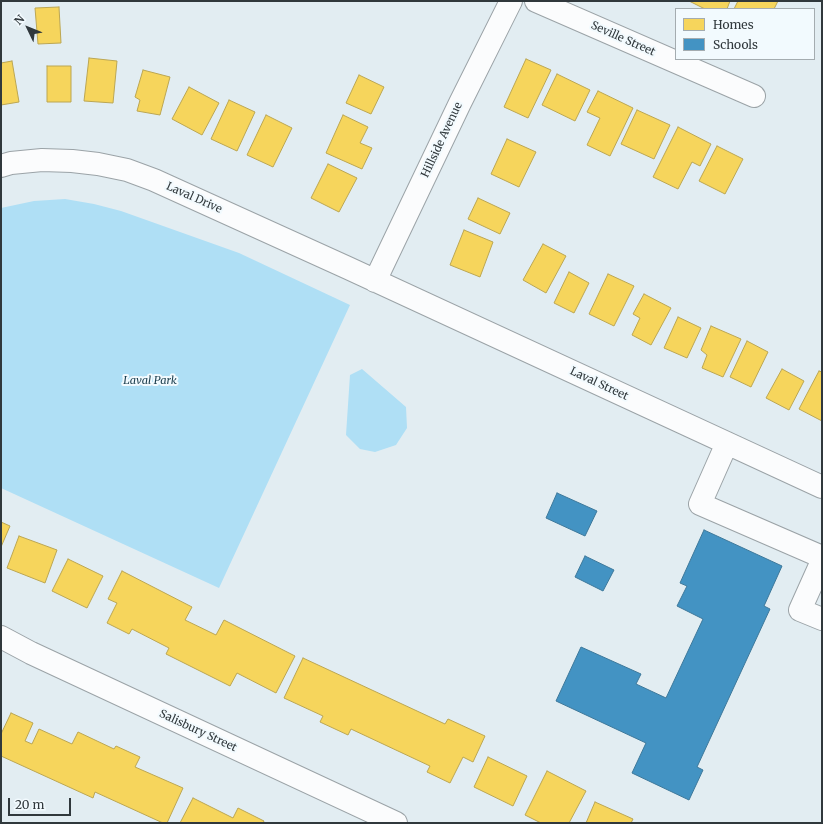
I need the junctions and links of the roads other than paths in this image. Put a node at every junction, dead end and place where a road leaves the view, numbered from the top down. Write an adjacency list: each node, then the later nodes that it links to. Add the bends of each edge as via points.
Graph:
1 (511, 1): 5 (street, Hillside Avenue)
2 (536, 1): 3 (street, Seville Street)
3 (754, 96)
4 (1, 166): 5 (street, Laval Drive, via 42,160 98,164 127,170)
5 (376, 281): 6 (street, Laval Street)
6 (727, 444): 7 (street, Laval Street); 8 (street, via 700,504)
7 (822, 487)
8 (822, 557)
9 (822, 561): 10 (street, via 800,610)
10 (822, 619)
11 (1, 637): 12 (street, Salisbury Street, via 38,657)
12 (396, 823)

